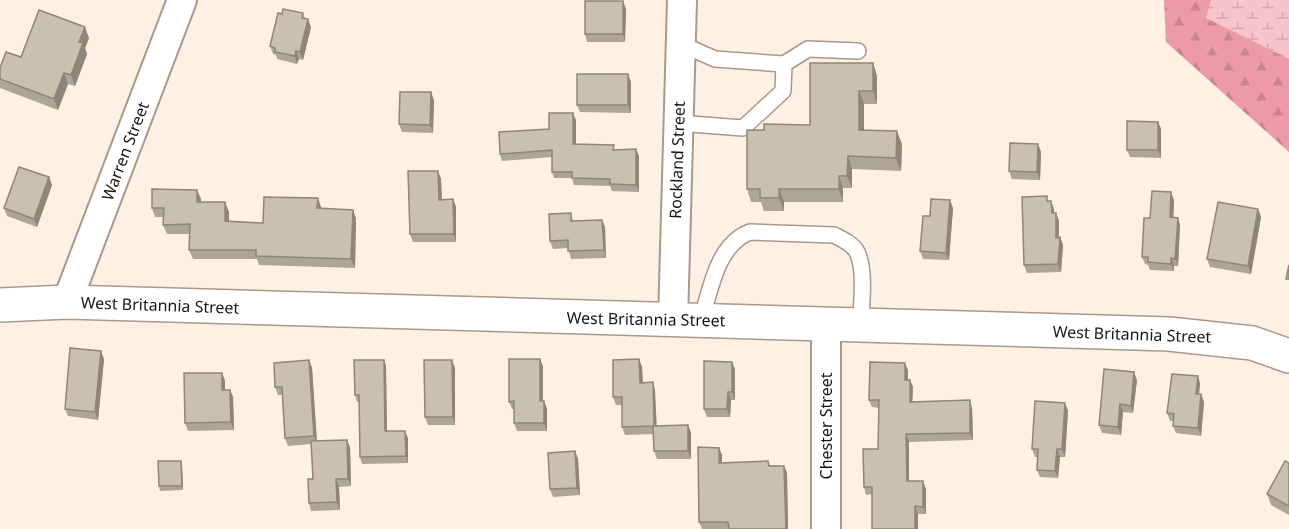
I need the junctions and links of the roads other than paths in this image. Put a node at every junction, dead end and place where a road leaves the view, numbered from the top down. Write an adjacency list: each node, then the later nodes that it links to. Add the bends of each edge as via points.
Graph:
1 (182, 0): 7 (street, Warren Street)
2 (682, 0): 3 (street, Rockland Street)
3 (681, 44): 5 (lane, via 715,59); 6 (street, Rockland Street)
4 (858, 51): 5 (lane, via 808,50)
5 (784, 64): 6 (lane, via 783,91 743,128)
6 (678, 123): 9 (street, Rockland Street)
7 (67, 302): 8 (street, West Britannia Street); 9 (street, West Britannia Street)
8 (0, 305)
9 (687, 320): 10 (street, West Britannia Street); 11 (lane, via 739,236 750,232 834,235 846,241 857,251 861,269)
10 (826, 323): 11 (street, West Britannia Street); 13 (street, Chester Street)
11 (861, 324): 12 (street, West Britannia Street, via 1169,333 1252,343)
12 (1289, 356)
13 (826, 529)

